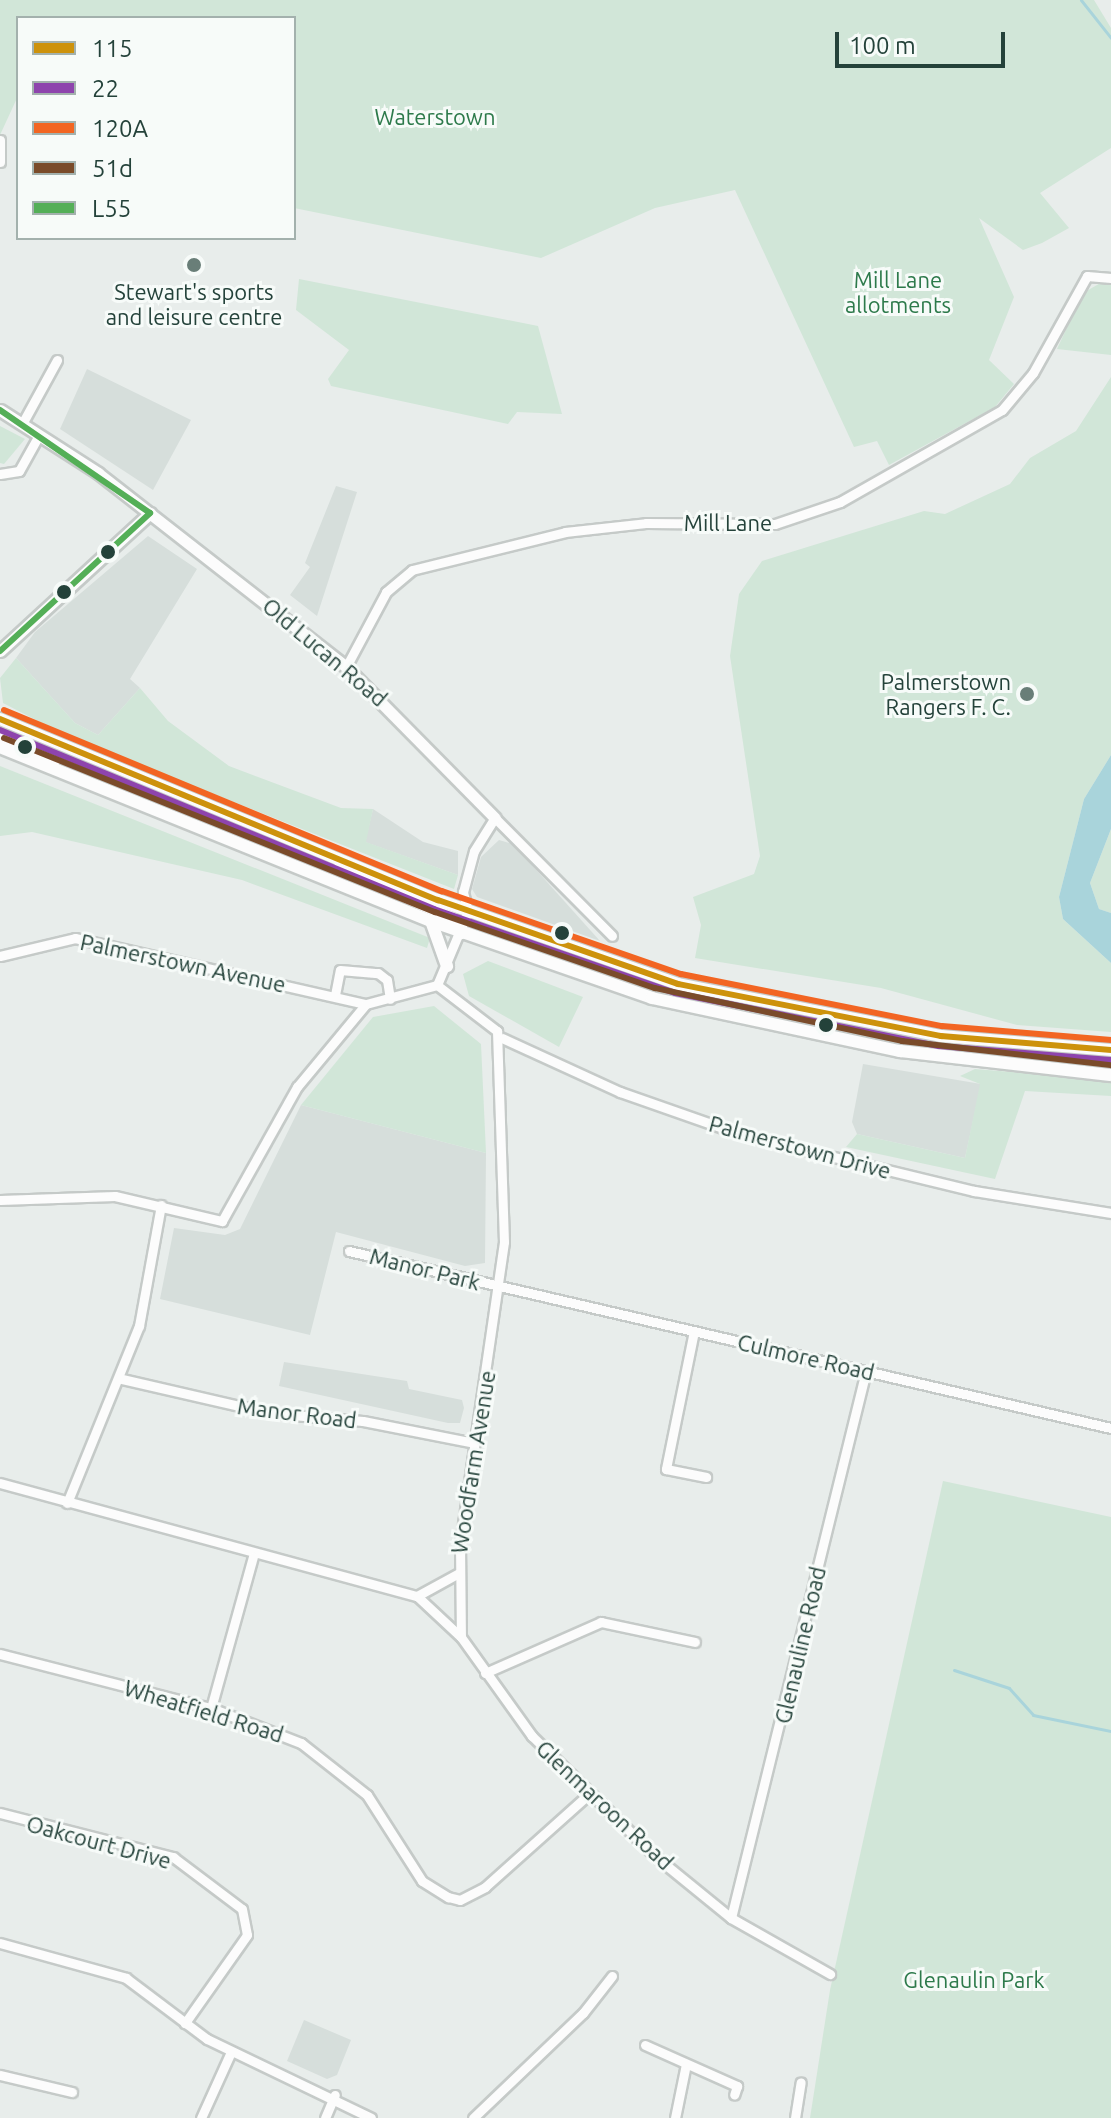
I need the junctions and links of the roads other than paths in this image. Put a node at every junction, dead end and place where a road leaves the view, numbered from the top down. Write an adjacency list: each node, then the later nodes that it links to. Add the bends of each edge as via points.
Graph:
1 (0, 140): 2 (street)
2 (0, 162)
3 (1111, 278): 11 (street, Mill Lane, via 1087,276 1033,373 1002,410 840,502 775,524 646,523 565,532 412,570 386,592)
4 (57, 360): 6 (street)
5 (0, 410): 6 (street, Old Lucan Road)
6 (22, 424): 7 (street, Old Lucan Road)
7 (39, 435): 8 (street, via 19,471); 9 (street, Old Lucan Road)
8 (0, 474)
9 (150, 513): 10 (street); 11 (street, Old Lucan Road)
10 (0, 651)
11 (346, 667): 16 (street, Old Lucan Road)
12 (0, 719): 17 (main road)
13 (0, 735): 15 (main road)
14 (0, 747): 15 (main road)
15 (109, 791): 19 (main road)
16 (495, 818): 18 (street, via 472,858 463,892); 21 (street, Old Lucan Road)
17 (310, 849): 18 (main road); 20 (main road, via 454,919)
18 (468, 911): 20 (street); 22 (main road)
19 (431, 921): 20 (main road); 24 (main road)
20 (461, 933): 24 (street); 25 (main road)
21 (612, 936)
22 (551, 940): 25 (main road, via 542,951); 31 (main road, via 678,984 822,1017)
23 (0, 956): 27 (street, Palmerstown Avenue, via 75,938)
24 (447, 966): 26 (street)
25 (557, 968): 32 (main road, via 829,1039 1006,1067)
26 (437, 985): 28 (street); 30 (street, Palmerstown Drive)
27 (335, 995): 28 (street, via 340,970 378,973 387,980); 29 (street, Palmerstown Avenue)
28 (390, 999): 29 (street)
29 (366, 1004): 34 (street, via 297,1087 222,1221)
30 (502, 1038): 35 (street, Palmerstown Drive, via 620,1092 743,1135 974,1191); 37 (street, Woodfarm Avenue)
31 (1108, 1050)
32 (1111, 1075)
33 (0, 1200): 34 (street, via 115,1196)
34 (161, 1205): 40 (street)
35 (1111, 1213)
36 (349, 1251): 37 (street, Manor Park)
37 (500, 1288): 38 (street, Culmore Road); 42 (street, Woodfarm Avenue)
38 (694, 1331): 39 (street, Culmore Road); 43 (street, via 666,1469)
39 (866, 1371): 41 (street, Culmore Road); 56 (street, Glenauline Road)
40 (122, 1379): 42 (street, Manor Road, via 269,1413 363,1421); 45 (street)
41 (1111, 1428)
42 (474, 1443): 47 (street, Woodfarm Avenue)
43 (706, 1477)
44 (0, 1483): 45 (street, Glenmaroon Road)
45 (67, 1503): 46 (street, Glenmaroon Road)
46 (253, 1557): 48 (street, Glenmaroon Road); 53 (street)
47 (457, 1574): 48 (street); 49 (street, Woodfarm Avenue)
48 (417, 1596): 49 (street, Glenmaroon Road)
49 (461, 1637): 52 (street, Glenmaroon Road)
50 (695, 1642): 52 (street, via 601,1622)
51 (0, 1654): 53 (street, Wheatfield Road)
52 (485, 1673): 54 (street, Glenmaroon Road)
53 (211, 1708): 54 (street, Wheatfield Road, via 269,1726 339,1766 422,1881 460,1900 485,1887)
54 (589, 1794): 56 (street, Glenmaroon Road)
55 (0, 1813): 60 (street, Oakcourt Drive, via 173,1857 242,1909 247,1935)
56 (731, 1918): 58 (street, Glenmaroon Road)
57 (0, 1943): 60 (street, via 126,1978)
58 (830, 1974)
59 (612, 1976): 72 (street, via 583,2013)
60 (185, 2023): 62 (street)
61 (645, 2045): 63 (street)
62 (231, 2052): 67 (street); 69 (street)
63 (686, 2064): 68 (street, via 737,2086); 73 (street)
64 (0, 2075): 66 (street)
65 (801, 2082): 74 (street)
66 (72, 2092)
67 (335, 2095): 70 (street); 71 (street)
68 (734, 2095)
69 (201, 2118)
70 (325, 2118)
71 (371, 2118)
72 (473, 2118)
73 (675, 2118)
74 (795, 2118)

